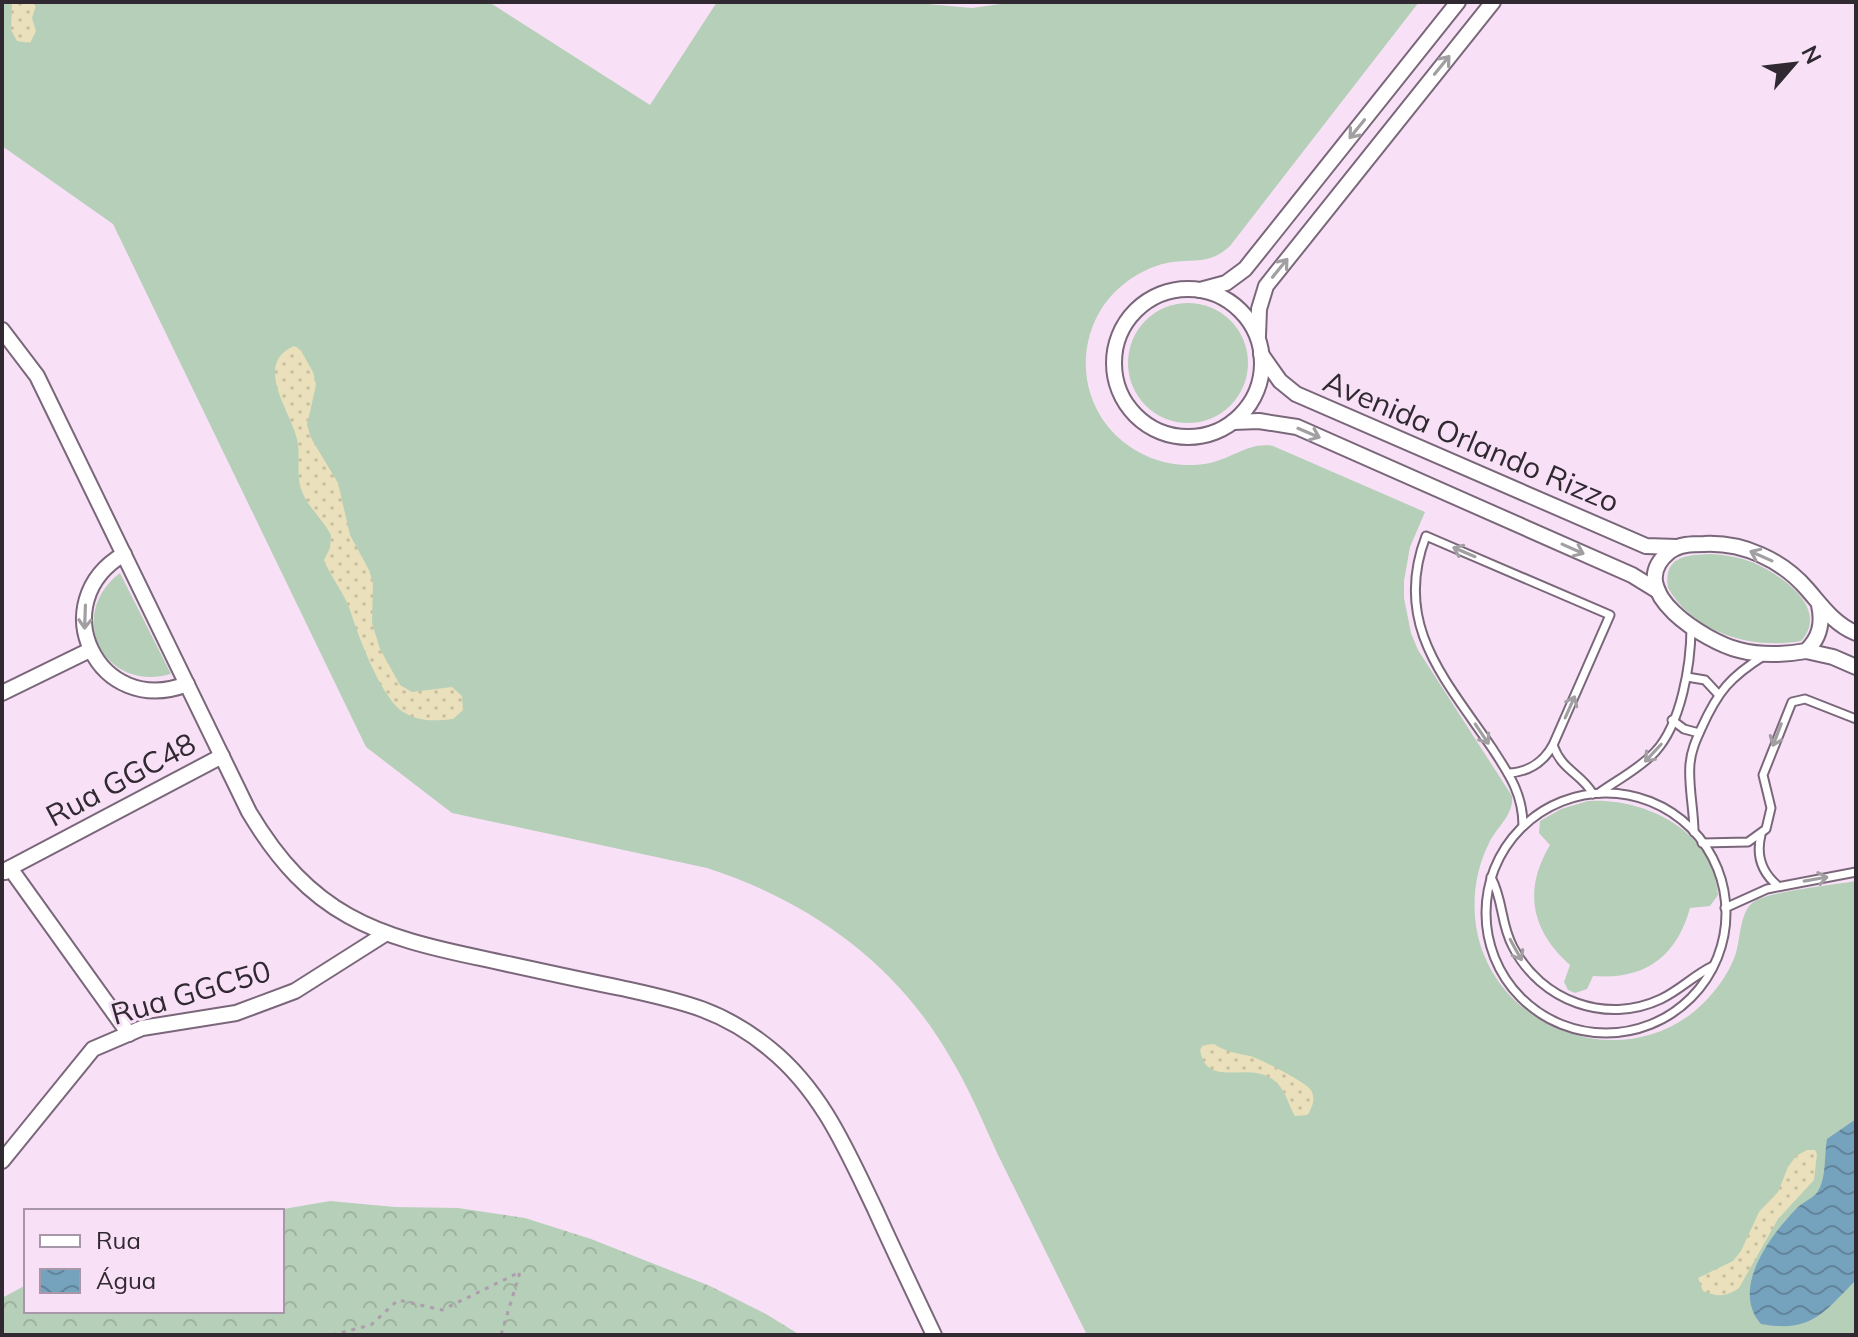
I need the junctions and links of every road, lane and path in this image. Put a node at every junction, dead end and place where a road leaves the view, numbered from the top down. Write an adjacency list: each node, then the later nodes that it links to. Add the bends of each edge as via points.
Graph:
1 (1458, 2): 3 (street, one-way to 3, via 1245,269 1226,283)
2 (1493, 2): 5 (street, one-way to 2, via 1259,309 1266,286)
3 (1200, 290): 5 (street, via 1236,307); 6 (street, via 1160,295 1137,310 1116,348 1116,376 1135,415 1158,431 1197,437)
4 (2, 330): 8 (street, via 37,376)
5 (1260, 347): 6 (street, via 1256,392); 7 (street, Avenida Orlando Rizzo, via 1280,381 1296,394 1646,546)
6 (1233, 422): 9 (street, Avenida Orlando Rizzo, one-way to 9, via 1297,427)
7 (1677, 547): 9 (street, via 1658,568); 10 (street, one-way to 7, via 1799,580 1760,554 1711,543)
8 (124, 554): 13 (street, one-way to 13, via 90,589 84,626); 18 (street)
9 (1658, 591): 11 (street)
10 (1819, 605): 12 (street); 14 (street, via 1819,633)
11 (1691, 627): 15 (street, via 1727,647); 17 (lane)
12 (1856, 633)
13 (90, 650): 18 (street, via 105,671 126,685 150,692); 19 (street)
14 (1806, 651): 15 (street); 16 (street)
15 (1766, 654): 20 (lane)
16 (1856, 667)
17 (1687, 677): 20 (lane, via 1705,680); 22 (lane)
18 (187, 684): 25 (street)
19 (2, 693)
20 (1718, 694): 23 (lane)
21 (1856, 719): 30 (lane, one-way to 30, via 1805,699 1789,704 1763,775 1771,808)
22 (1672, 720): 23 (lane); 27 (lane, one-way to 27, via 1654,753)
23 (1699, 733): 29 (lane, via 1690,763)
24 (1553, 745): 26 (lane, via 1531,768); 26 (lane, one-way to 26, via 1610,615 1426,536 1414,585 1422,639); 27 (lane, via 1563,765)
25 (222, 756): 32 (street, Rua GGC48); 37 (street, via 261,832 289,868 333,906)
26 (1508, 773): 28 (lane, via 1519,791)
27 (1596, 793): 28 (lane, via 1560,802); 29 (lane, via 1645,800)
28 (1523, 826): 34 (lane)
29 (1694, 832): 31 (lane)
30 (1761, 835): 31 (lane, via 1748,842); 35 (lane, via 1760,861)
31 (1702, 843): 36 (lane, via 1716,868)
32 (5, 872): 39 (street)
33 (1856, 872): 35 (lane, one-way to 33)
34 (1491, 877): 38 (lane, one-way to 38, via 1519,958 1541,983 1569,1000 1598,1009 1629,1009 1672,993); 38 (lane, via 1487,930 1497,963 1522,998 1556,1023 1606,1034 1640,1029 1684,1004)
35 (1778, 886): 36 (lane)
36 (1725, 908): 38 (lane)
37 (385, 934): 39 (street, Rua GGC50, via 295,991 236,1013); 43 (street, via 690,1003 752,1035 805,1083 834,1125)
38 (1714, 965)
39 (129, 1034): 40 (street, Rua GGC50, via 93,1049)
40 (2, 1161)
41 (332, 1335): 42 (path, via 371,1325 398,1300 442,1310 520,1272)
42 (501, 1335)
43 (934, 1335)

